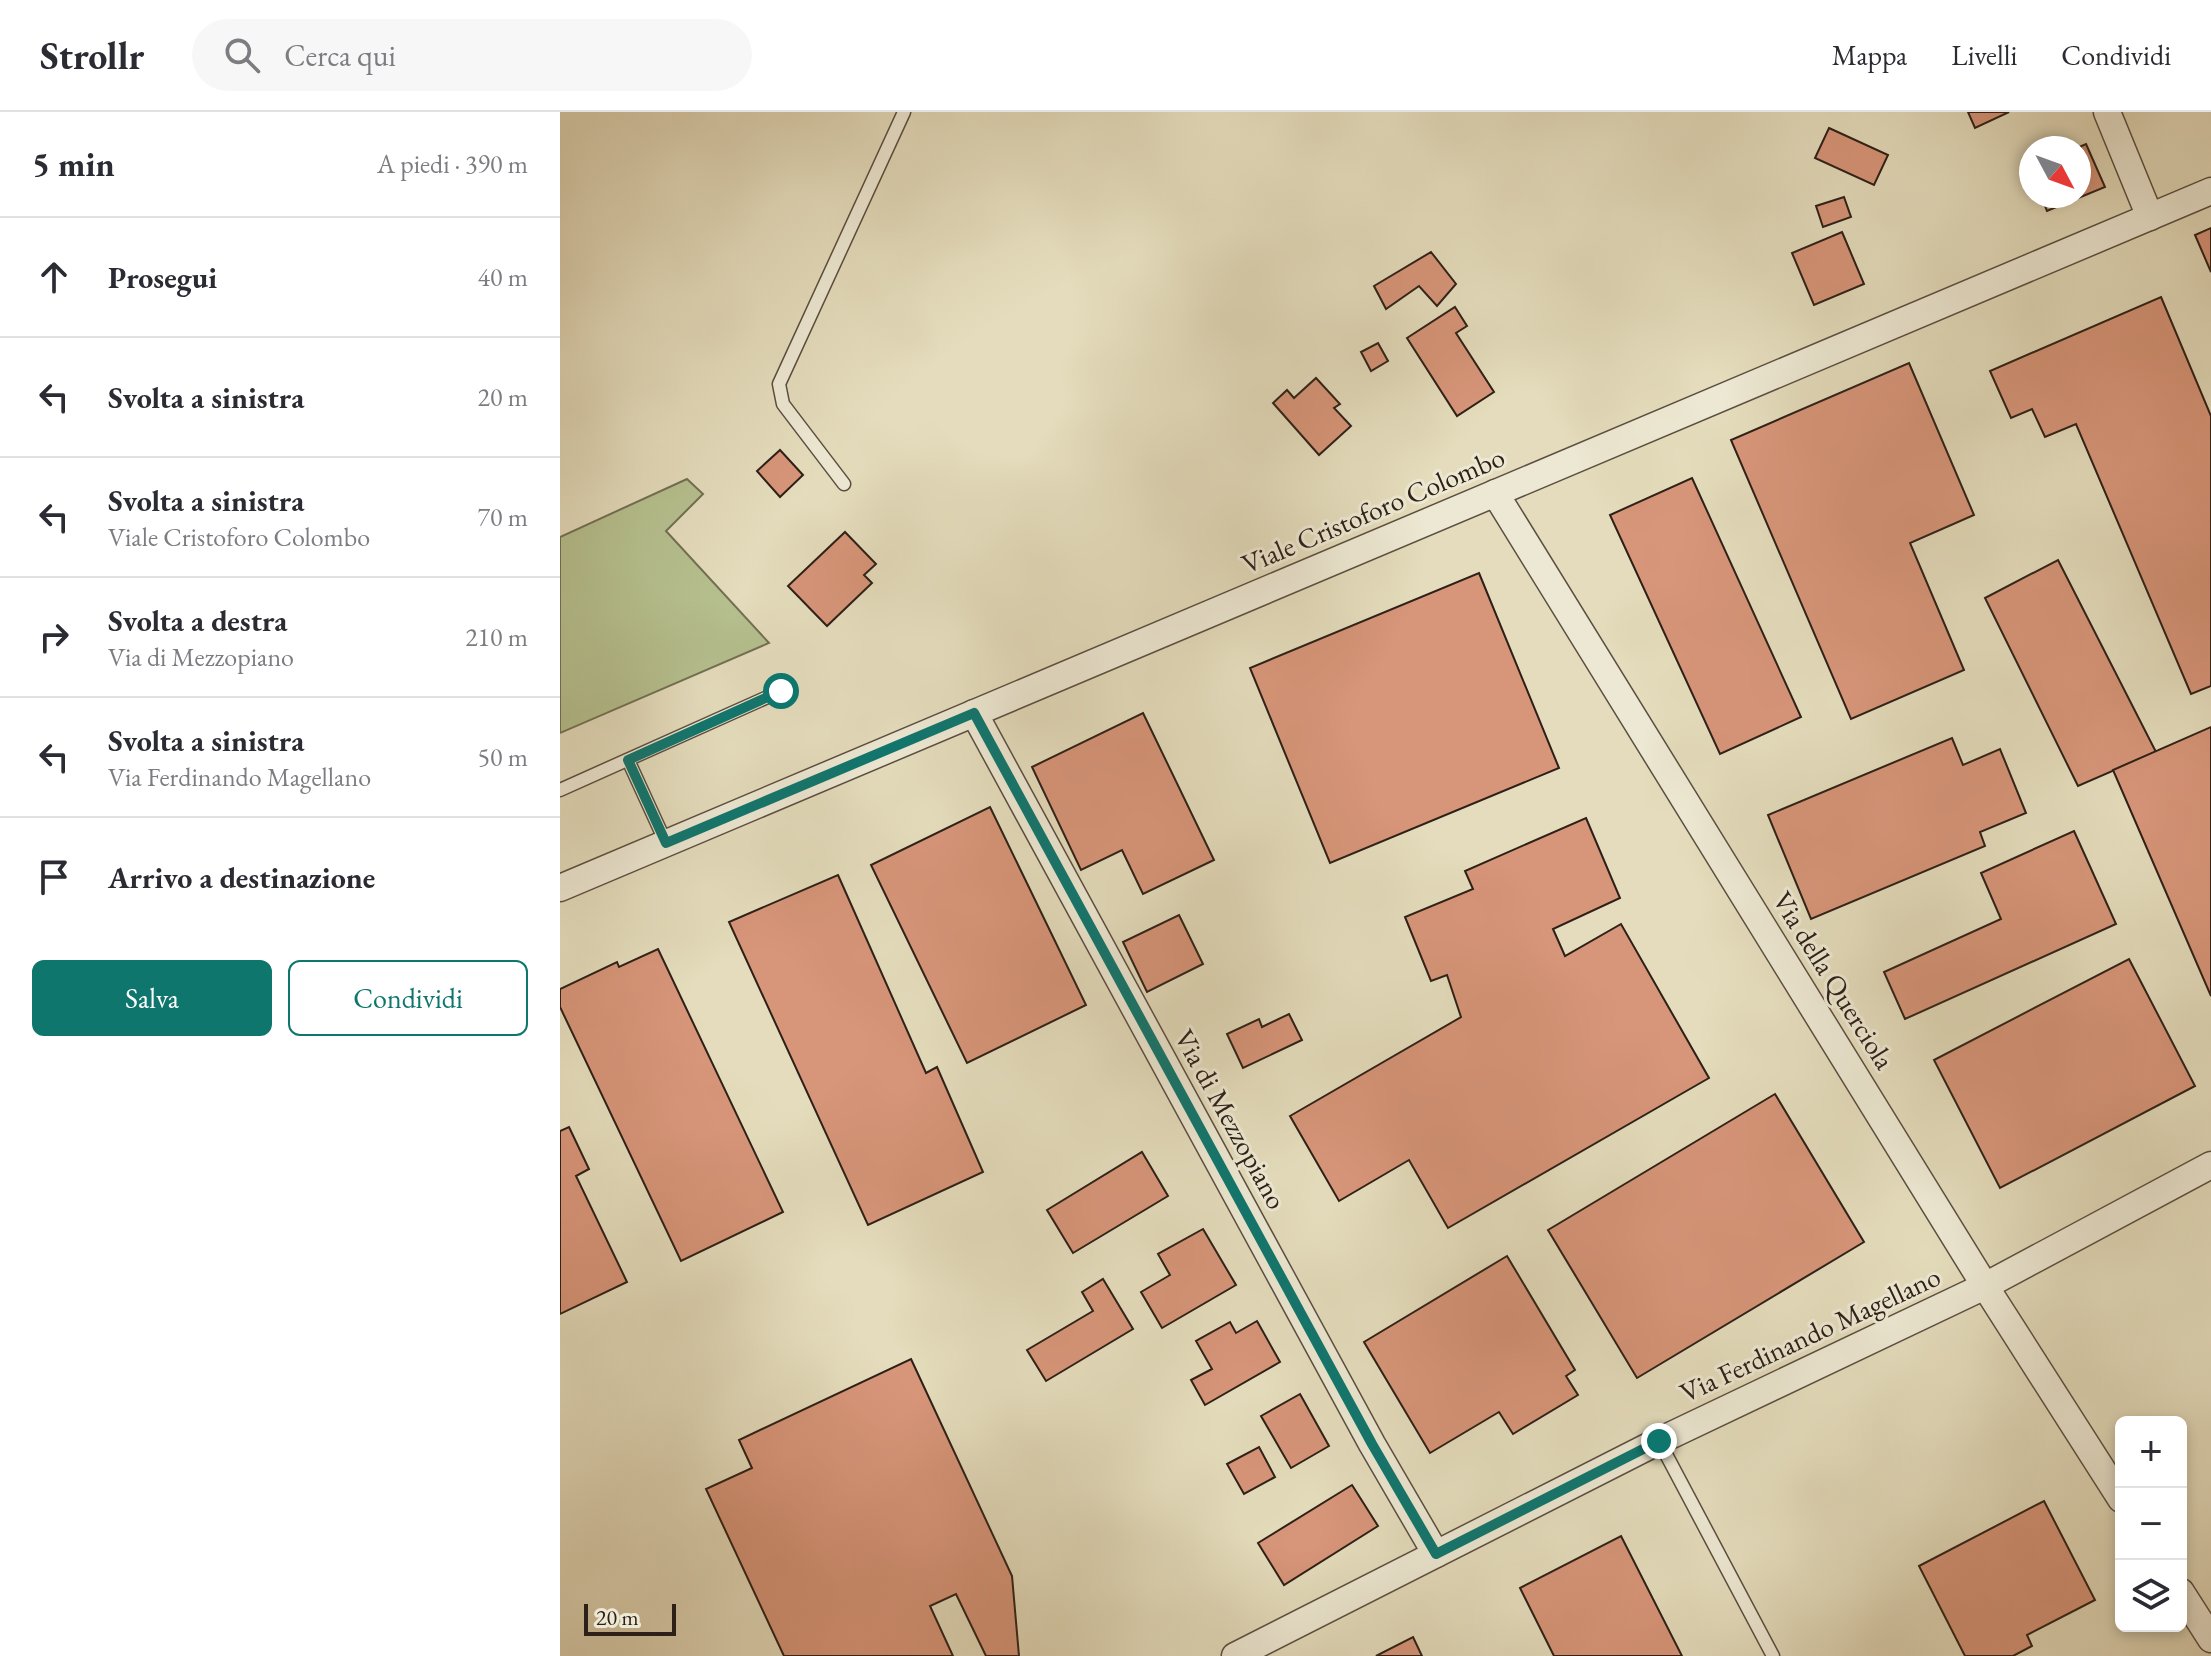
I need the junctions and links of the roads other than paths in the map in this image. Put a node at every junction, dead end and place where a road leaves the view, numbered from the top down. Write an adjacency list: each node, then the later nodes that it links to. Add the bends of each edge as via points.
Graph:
1 (904, 112): 5 (lane, via 779,384 783,404)
2 (2107, 112): 4 (street)
3 (2211, 191): 4 (street, Viale Cristoforo Colombo)
4 (2150, 217): 6 (street, Viale Cristoforo Colombo)
5 (844, 484)
6 (1495, 493): 8 (street, Viale Cristoforo Colombo); 14 (street, Via della Querciola)
7 (781, 691): 9 (lane)
8 (974, 713): 11 (street, Viale Cristoforo Colombo); 17 (street, Via di Mezzopiano)
9 (628, 760): 10 (lane); 11 (lane)
10 (560, 790)
11 (666, 843): 12 (street, Viale Cristoforo Colombo)
12 (560, 888)
13 (2211, 1165): 14 (street, Via Ferdinando Magellano)
14 (1985, 1286): 15 (street, Via Ferdinando Magellano); 16 (street, Via della Querciola)
15 (1659, 1441): 17 (street, Via Ferdinando Magellano); 21 (lane)
16 (2115, 1490)
17 (1436, 1554): 20 (street, Via Ferdinando Magellano)
18 (2187, 1600): 19 (street)
19 (2208, 1630)
20 (1235, 1656)
21 (1773, 1656)

